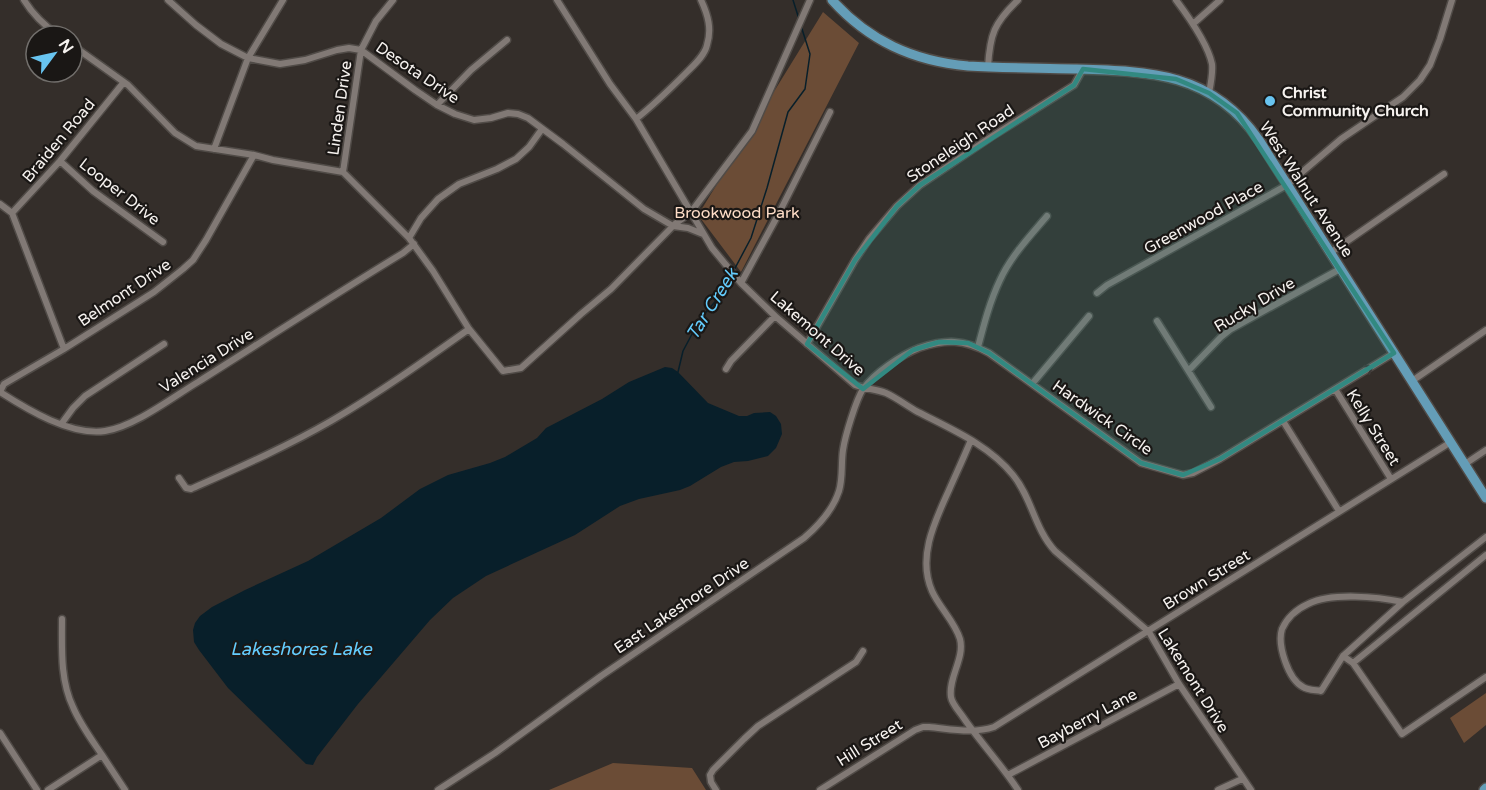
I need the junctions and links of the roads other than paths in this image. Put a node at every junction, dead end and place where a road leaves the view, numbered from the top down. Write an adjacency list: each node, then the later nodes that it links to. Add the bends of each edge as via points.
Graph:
1 (24, 0): 13 (street)
2 (168, 0): 18 (street, Desota Drive, via 221,44)
3 (283, 0): 18 (street)
4 (393, 0): 16 (street, Linden Drive)
5 (557, 0): 25 (street, Lakemont Drive)
6 (701, 0): 25 (street, via 708,16 707,48 664,96)
7 (810, 0): 34 (street, via 752,131)
8 (832, 0): 19 (main road, West Walnut Avenue, via 852,20 905,52 948,64)
9 (1018, 0): 19 (street, via 1004,13 993,33)
10 (1176, 0): 14 (street)
11 (1220, 0): 14 (street)
12 (1452, 0): 32 (street, Greenwood Place, via 1436,52 1420,80)
13 (42, 24)
14 (1193, 24): 22 (street, via 1210,56)
15 (507, 40): 23 (street)
16 (361, 50): 18 (street, Desota Drive, via 337,50 280,64); 23 (street, Desota Drive); 30 (street, Linden Drive)
17 (84, 54): 21 (street)
18 (249, 58): 27 (street)
19 (988, 67): 20 (main road, West Walnut Avenue)
20 (1083, 69): 22 (main road, West Walnut Avenue, via 1158,75); 52 (street, Stoneleigh Road, via 1074,85 920,185 897,206 869,239)
21 (124, 82): 27 (street, via 175,133 196,146); 29 (street, Braiden Road)
22 (1209, 93): 32 (main road, West Walnut Avenue, via 1249,127)
23 (437, 105): 26 (street, Desota Drive, via 474,120 518,114)
24 (830, 112): 44 (street)
25 (636, 119): 34 (street, Lakemont Drive)
26 (542, 129): 37 (street, Desota Drive, via 644,209); 39 (street, via 516,159 459,184 438,199)
27 (214, 149): 28 (street)
28 (254, 155): 30 (street); 54 (street, Belmont Drive, via 193,260 154,292)
29 (60, 161): 35 (street, Braiden Road); 40 (street, Looper Drive, via 93,191)
30 (343, 172): 39 (street, Linden Drive)
31 (1444, 174): 42 (street)
32 (1287, 185): 42 (main road, West Walnut Avenue); 45 (street, Greenwood Place)
33 (0, 204): 35 (street)
34 (691, 212): 37 (street); 38 (street, Lakemont Drive)
35 (12, 213): 54 (street)
36 (1047, 216): 53 (street, via 1003,274)
37 (673, 226): 38 (street, Desota Drive); 49 (street, Linden Drive, via 611,289 521,368 503,371)
38 (705, 235): 44 (street, Lakemont Drive)
39 (409, 238): 41 (street, Linden Drive)
40 (163, 242)
41 (414, 244): 49 (street, Linden Drive); 65 (street, Valencia Drive, via 142,416 104,431 80,430)
42 (1330, 253): 43 (main road, West Walnut Avenue)
43 (1340, 269): 55 (main road, West Walnut Avenue); 57 (street, Rucky Drive, via 1231,329)
44 (741, 283): 46 (street, Lakemont Drive)
45 (1097, 293)
46 (775, 316): 52 (street, Lakemont Drive); 56 (street)
47 (1089, 316): 59 (street)
48 (1156, 321): 57 (street)
49 (468, 329): 70 (street, via 374,394 285,445 190,489)
50 (1486, 330): 58 (street)
51 (164, 344): 65 (street, via 85,396)
52 (807, 344): 60 (street, Lakemont Drive, via 855,385)
53 (978, 347): 59 (street, Hardwick Circle); 60 (street, Hardwick Circle, via 953,341 914,350)
54 (64, 349): 62 (street, Belmont Drive, via 4,384)
55 (1394, 353): 58 (main road, West Walnut Avenue); 61 (street, Hardwick Circle, one-way to 55)
56 (726, 369)
57 (1189, 370): 63 (street)
58 (1412, 381): 67 (main road, West Walnut Avenue)
59 (1032, 384): 64 (street, Hardwick Circle, via 1141,463 1183,475 1220,459)
60 (864, 388): 66 (street, Lakemont Drive, via 885,393); 92 (street, East Lakeshore Drive, via 843,449 839,491 814,529)
61 (1335, 389): 64 (street, Hardwick Circle); 71 (street, Kelly Street)
62 (0, 392): 65 (street, Valencia Drive, via 31,411)
63 (1211, 407)
64 (1283, 421): 73 (street)
65 (62, 423)
66 (971, 440): 78 (street, Lakemont Drive, via 1015,477 1040,530 1055,551); 84 (street, via 935,520 926,566 932,592 960,640 951,696)
67 (1451, 442): 69 (main road, West Walnut Avenue); 71 (street, Brown Street)
68 (1486, 450): 69 (street)
69 (1465, 464): 72 (main road, West Walnut Avenue)
70 (179, 478)
71 (1391, 479): 73 (street, Brown Street)
72 (1486, 498)
73 (1339, 512): 78 (street, Brown Street)
74 (1486, 537): 76 (street)
75 (1486, 555): 81 (street)
76 (1404, 602): 80 (street); 80 (street, via 1329,597 1289,616 1281,643 1286,667 1303,687 1321,691)
77 (62, 619): 86 (street, via 67,690 72,706)
78 (1149, 632): 83 (street, Lakemont Drive); 84 (street, Brown Street, via 994,727)
79 (863, 651): 93 (street, via 856,662 744,739 710,775)
80 (1343, 656): 81 (street)
81 (1353, 663): 82 (street, via 1402,734)
82 (1486, 677)
83 (1179, 684): 87 (street, Bayberry Lane); 88 (street, Lakemont Drive)
84 (972, 731): 87 (street); 94 (street, Hill Street, via 929,727 915,730)
85 (0, 733): 89 (street)
86 (102, 756): 90 (street); 91 (street)
87 (1008, 775): 95 (street)
88 (1242, 779): 96 (street); 97 (street, Lakemont Drive)
89 (37, 790)
90 (48, 790)
91 (125, 790)
92 (438, 790)
93 (716, 790)
94 (820, 790)
95 (1018, 790)
96 (1218, 790)
97 (1251, 790)

